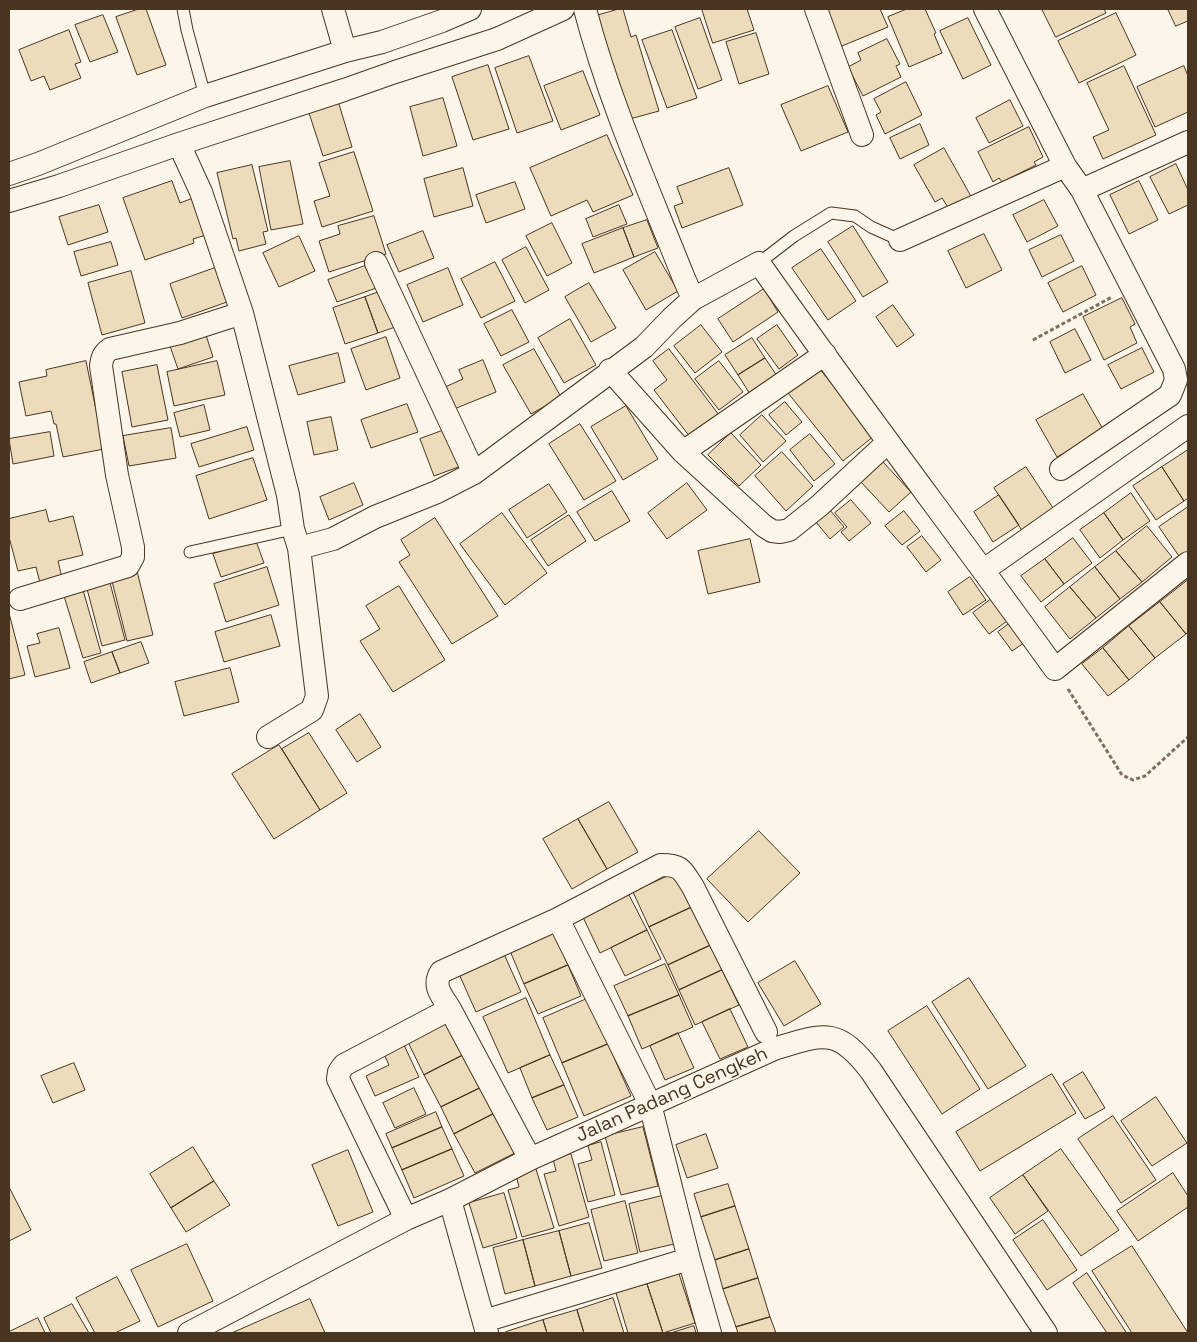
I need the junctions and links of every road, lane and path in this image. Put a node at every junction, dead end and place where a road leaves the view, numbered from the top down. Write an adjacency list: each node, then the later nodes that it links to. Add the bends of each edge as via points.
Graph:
1 (183, 9): 11 (lane)
2 (332, 9): 9 (street)
3 (470, 9): 8 (street)
4 (562, 9): 10 (street, via 496,39)
5 (585, 9): 23 (street, via 618,116)
6 (816, 9): 12 (street)
7 (985, 9): 15 (street)
8 (382, 42): 9 (street); 10 (street)
9 (344, 51): 11 (street)
10 (395, 72): 14 (street)
11 (205, 96): 16 (street)
12 (862, 135)
13 (1188, 142): 17 (street)
14 (179, 144): 18 (street); 24 (street, via 201,192)
15 (1065, 166): 17 (street); 19 (street)
16 (9, 174)
17 (1082, 190): 22 (street)
18 (9, 201)
19 (900, 240): 20 (lane, via 855,216 831,213)
20 (759, 262): 23 (street); 26 (street)
21 (376, 263): 32 (street)
22 (1132, 286): 25 (path); 31 (street, via 1174,369 1174,388 1170,395)
23 (694, 299): 27 (street, via 644,347)
24 (242, 313): 33 (street); 37 (street, via 106,352 101,366 117,475 134,547 133,557 128,566)
25 (1033, 340)
26 (825, 354): 29 (street); 30 (street)
27 (610, 370): 30 (street); 32 (street)
28 (1188, 426): 36 (street)
29 (888, 442): 30 (street, via 819,506 788,530 780,532 764,526); 36 (street)
30 (683, 452)
31 (1061, 469)
32 (474, 473): 33 (street, via 333,539)
33 (296, 538): 34 (lane); 40 (street, via 317,696 312,710)
34 (190, 552)
35 (1188, 563): 38 (street)
36 (984, 570): 38 (street)
37 (20, 599)
38 (1055, 669): 39 (path, via 1122,775 1133,780 1145,776)
39 (1188, 737)
40 (268, 738)
41 (558, 919): 42 (street, via 441,972 436,984); 43 (street, via 661,865 674,865 682,870 693,887); 44 (street)
42 (450, 1008): 45 (street); 47 (street, via 344,1065 339,1072 338,1079)
43 (766, 1032)
44 (650, 1104): 45 (street, Jalan Padang Cengkeh); 48 (street); 52 (street, Jalan Padang Cengkeh, via 774,1049 810,1038 826,1037 848,1045 871,1071)
45 (530, 1159): 46 (street, Jalan Padang Cengkeh)
46 (450, 1200): 47 (street, Jalan Padang Cengkeh); 49 (street)
47 (406, 1218): 50 (street, Jalan Padang Cengkeh)
48 (689, 1259): 49 (street); 51 (street)
49 (485, 1327)
50 (189, 1333)
51 (710, 1333)
52 (1046, 1333)

